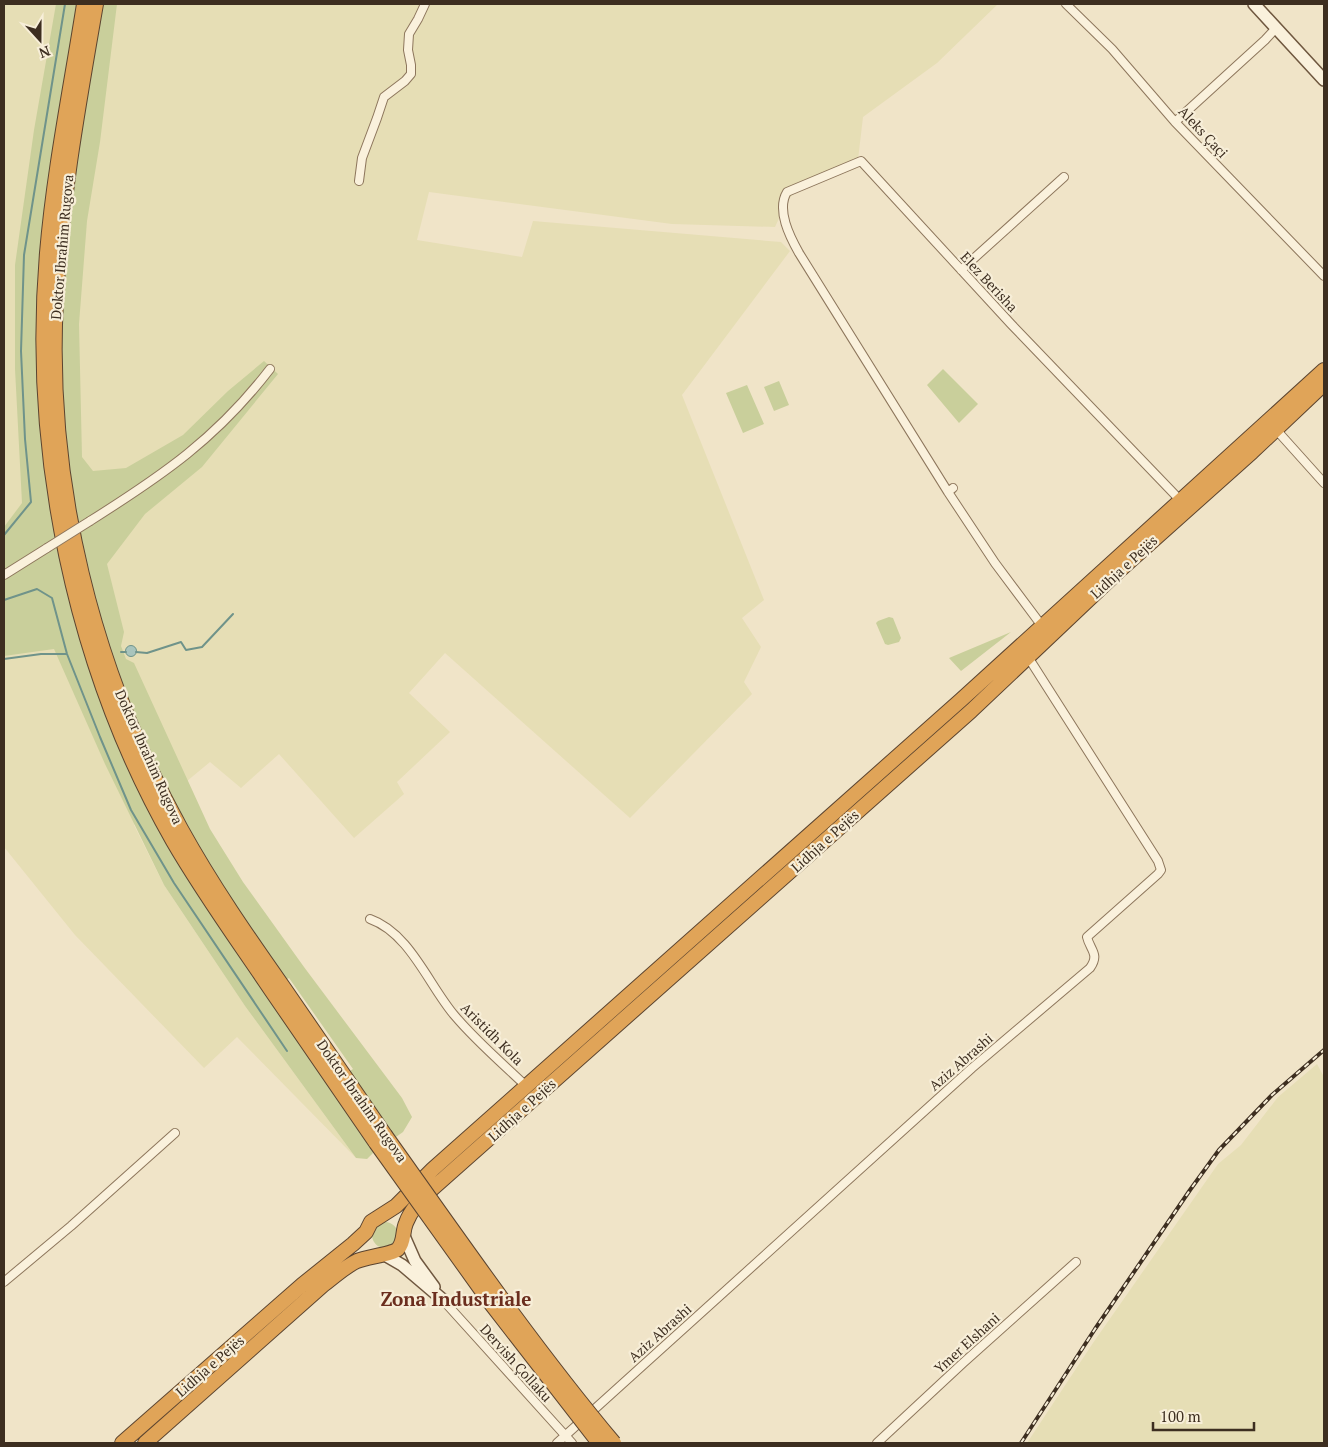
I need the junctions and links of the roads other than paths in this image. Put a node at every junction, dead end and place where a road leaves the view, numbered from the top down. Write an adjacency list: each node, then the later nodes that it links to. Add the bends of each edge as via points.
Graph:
1 (84, 4): 27 (highway, Doktor Ibrahim Rugova, via 51,213 43,323 47,431 60,529 76,597 118,726 172,839 221,917)
2 (96, 4): 27 (highway, Doktor Ibrahim Rugova, via 63,213 55,303 59,429 72,525 87,594 130,721 182,831)
3 (424, 4): 10 (street, via 409,34 410,74 384,97 362,158)
4 (1066, 4): 8 (street, Aleks Çaçi, via 1112,49)
5 (1254, 4): 6 (street)
6 (1276, 28): 7 (street); 8 (street)
7 (1324, 80)
8 (1175, 122): 12 (street, Aleks Çaçi)
9 (1064, 177): 11 (street)
10 (359, 181)
11 (962, 270): 20 (street, Elez Berisha, via 1010,324); 22 (street, Elez Berisha, via 862,161 787,192 783,202 785,225 799,254 995,563)
12 (1324, 276)
13 (1324, 361): 20 (street, Lidhja e Pejës, via 1186,487)
14 (270, 369): 21 (street, bridge, via 229,417 160,477)
15 (1324, 370): 18 (highway)
16 (1324, 384): 18 (highway)
17 (1324, 392): 18 (street)
18 (1274, 431): 19 (street); 20 (highway, Lidhja e Pejës); 23 (highway, Lidhja e Pejës)
19 (1324, 483)
20 (1183, 499): 22 (highway, Lidhja e Pejës)
21 (4, 575)
22 (1042, 626): 25 (highway, Lidhja e Pejës)
23 (1028, 657): 31 (highway, Lidhja e Pejës, via 432,1189 410,1215); 37 (street, Aziz Abrashi, via 1161,870 1088,937 1095,954 1090,968 966,1073)
24 (370, 919): 25 (street, Aristidh Kola, via 384,926 407,948 454,1015)
25 (526, 1086): 28 (highway, Lidhja e Pejës)
26 (175, 1133): 34 (street)
27 (380, 1139): 42 (highway, Doktor Ibrahim Rugova, bridge, via 492,1305); 43 (highway, Doktor Ibrahim Rugova, bridge)
28 (433, 1168): 29 (highway, Lidhja e Pejës, via 406,1198); 35 (highway, via 373,1213)
29 (381, 1217): 30 (highway, Lidhja e Pejës, via 372,1222); 31 (highway, via 395,1220)
30 (366, 1232): 32 (highway, via 369,1246); 35 (highway, Lidhja e Pejës)
31 (404, 1234): 32 (highway, Lidhja e Pejës, via 400,1247); 36 (street, via 415,1261)
32 (382, 1254): 36 (street, via 402,1265); 39 (highway, Lidhja e Pejës, via 351,1265 322,1286)
33 (1076, 1262): 44 (street, Ymer Elshani)
34 (4, 1282)
35 (302, 1285): 38 (highway, Lidhja e Pejës)
36 (442, 1299): 37 (street, Dervish Çollaku)
37 (565, 1436): 40 (street); 41 (street, Dervish Çollaku)
38 (122, 1443)
39 (145, 1443)
40 (557, 1443)
41 (572, 1443)
42 (599, 1443)
43 (614, 1443)
44 (877, 1443)

